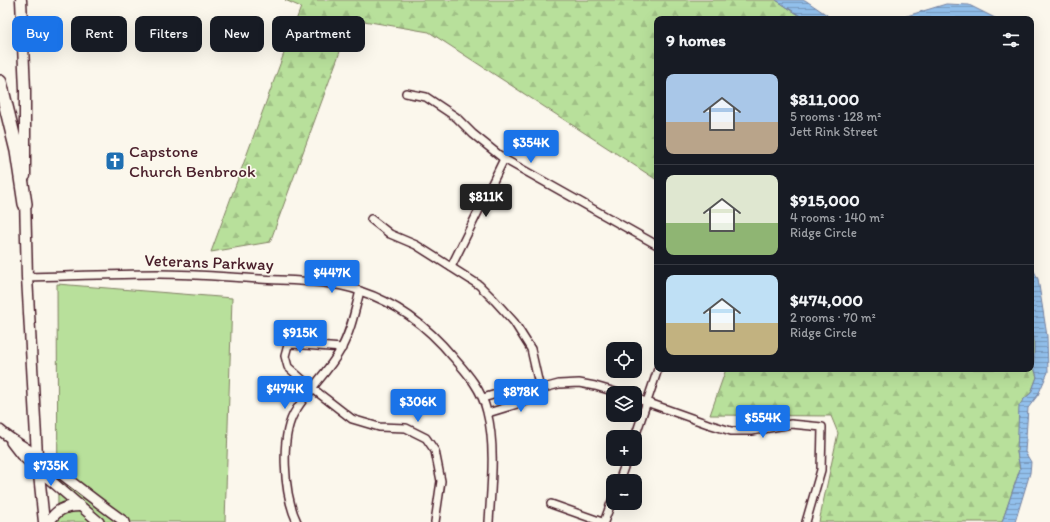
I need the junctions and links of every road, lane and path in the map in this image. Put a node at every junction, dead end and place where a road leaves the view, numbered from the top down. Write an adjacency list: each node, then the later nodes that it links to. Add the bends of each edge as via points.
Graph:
1 (21, 0): 5 (main road, via 25,90)
2 (0, 82): 5 (highway, via 17,151)
3 (406, 93): 4 (street, via 426,97 441,106)
4 (504, 159): 7 (street); 8 (street)
5 (25, 204): 9 (main road)
6 (371, 219): 8 (street, via 390,234 416,245)
7 (654, 243)
8 (451, 267): 14 (street, via 479,285 514,322 531,349)
9 (27, 277): 10 (street, Veterans Parkway, via 160,274 332,284); 23 (main road)
10 (360, 291): 11 (street); 16 (street, Veterans Parkway, via 391,304 418,321 438,338)
11 (342, 348): 13 (street); 13 (street, via 288,345 288,367)
12 (657, 372): 18 (street)
13 (312, 388): 32 (street, via 292,416 286,436 286,480); 33 (street, via 352,419 379,427 406,428 426,438 435,451 440,481)
14 (540, 389): 15 (street, via 572,383); 16 (street, via 526,384); 19 (street, via 530,400)
15 (606, 389)
16 (483, 398): 19 (street, Veterans Parkway)
17 (642, 401): 18 (street)
18 (647, 403): 21 (street); 36 (street, via 731,431 752,432 792,424 822,427 821,470)
19 (488, 413): 34 (street, Veterans Parkway, via 493,474)
20 (0, 430): 22 (street)
21 (637, 430)
22 (8, 437): 23 (street); 24 (street, via 21,455)
23 (37, 455): 24 (main road); 31 (street)
24 (38, 470): 26 (street); 28 (main road)
25 (551, 504): 35 (street)
26 (79, 506): 29 (main road, via 63,507); 30 (street)
27 (608, 510): 35 (street)
28 (44, 522)
29 (49, 522)
30 (99, 522)
31 (125, 522)
32 (297, 522)
33 (435, 522)
34 (488, 522)
35 (603, 522)
36 (806, 522)

